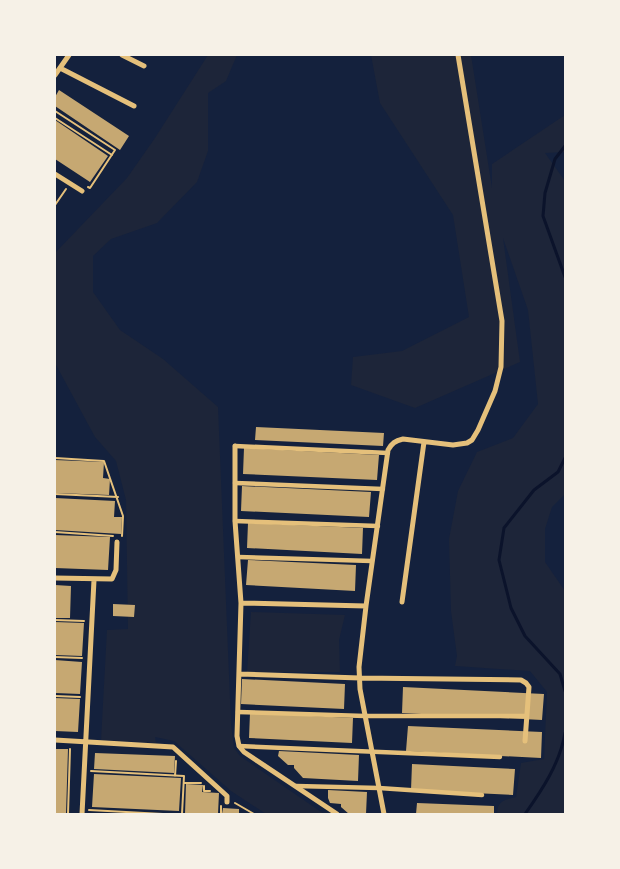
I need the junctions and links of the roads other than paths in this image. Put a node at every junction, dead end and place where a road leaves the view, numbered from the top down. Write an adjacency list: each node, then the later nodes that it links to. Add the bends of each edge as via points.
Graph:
1 (69, 55): 5 (street)
2 (122, 55): 4 (street)
3 (458, 55): 10 (street, via 502,321 501,367 495,391 472,440 452,445)
4 (144, 66)
5 (60, 68): 6 (street); 7 (street)
6 (55, 75)
7 (134, 106)
8 (55, 174): 9 (street)
9 (82, 191)
10 (424, 442): 12 (street, via 403,439 391,444); 22 (street)
11 (235, 446): 12 (street); 13 (street)
12 (388, 452): 14 (street)
13 (234, 483): 14 (street); 15 (street)
14 (383, 489): 16 (street)
15 (235, 521): 16 (street); 18 (street)
16 (378, 526): 19 (street)
17 (117, 542): 21 (street, via 113,578)
18 (238, 557): 19 (street); 23 (street)
19 (372, 561): 24 (street)
20 (55, 578): 21 (street)
21 (94, 580): 32 (street)
22 (402, 602)
23 (241, 603): 24 (street); 25 (street)
24 (366, 606): 26 (street)
25 (239, 674): 26 (street); 27 (street)
26 (360, 678): 28 (street); 29 (street, via 521,680 529,687)
27 (238, 712): 28 (street); 33 (street)
28 (365, 716): 29 (street); 34 (street)
29 (526, 716): 31 (street)
30 (55, 740): 32 (street)
31 (525, 741)
32 (86, 742): 39 (street, via 173,748 227,796); 40 (street)
33 (239, 746): 34 (street); 36 (street)
34 (372, 752): 35 (street); 37 (street)
35 (500, 757)
36 (296, 786): 37 (street); 41 (street)
37 (379, 788): 38 (street); 42 (street)
38 (482, 795)
39 (227, 802)
40 (82, 814)
41 (337, 814)
42 (384, 814)

